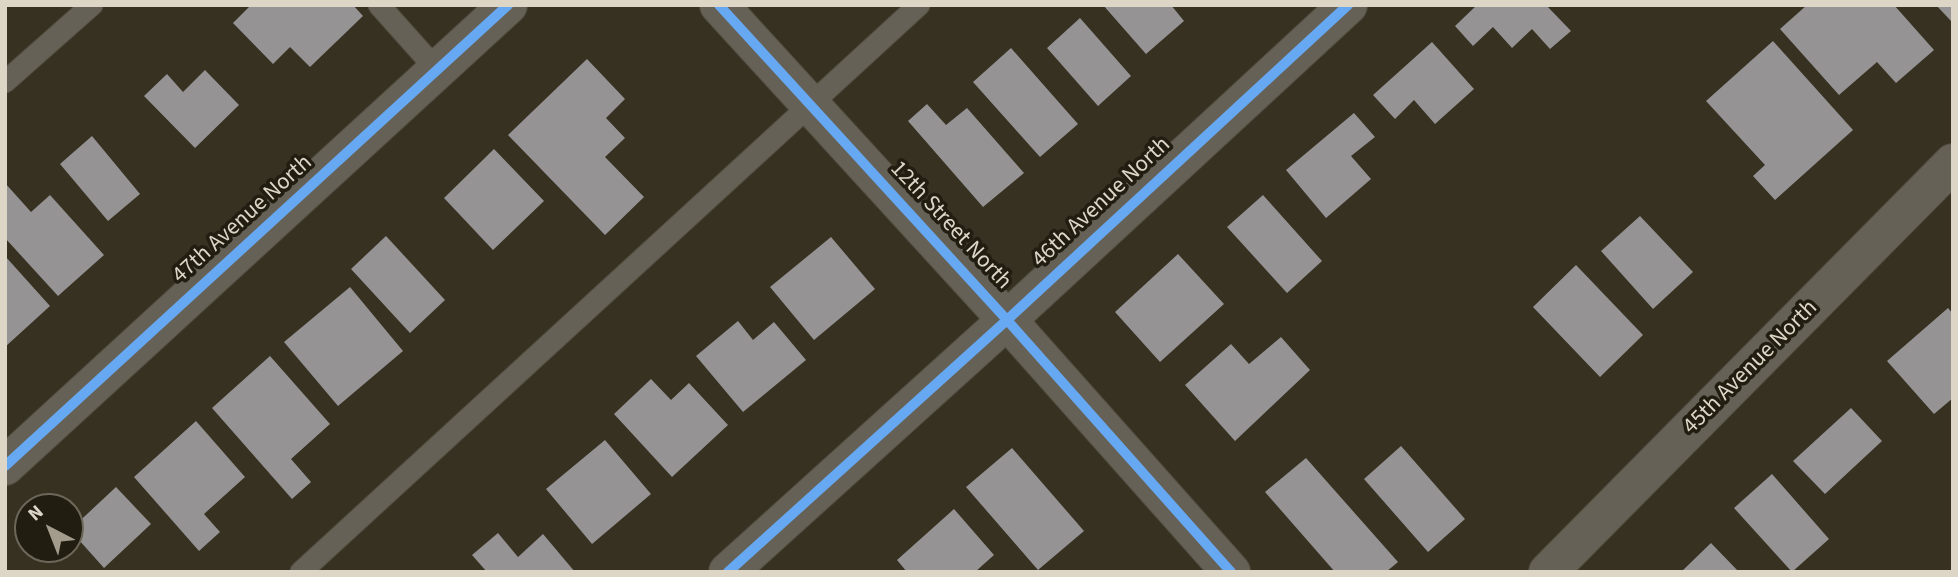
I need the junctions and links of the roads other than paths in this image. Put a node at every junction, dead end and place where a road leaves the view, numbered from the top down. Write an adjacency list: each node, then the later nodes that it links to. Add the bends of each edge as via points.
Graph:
1 (92, 5): 8 (lane)
2 (379, 5): 7 (lane)
3 (509, 5): 7 (street, 47th Avenue North)
4 (719, 5): 9 (street, 12th Street North)
5 (919, 5): 9 (lane)
6 (1348, 5): 11 (street, 46th Avenue North)
7 (437, 70): 12 (street, 47th Avenue North)
8 (5, 82)
9 (809, 104): 11 (street, 12th Street North); 13 (lane)
10 (1953, 163): 16 (street, 45th Avenue North)
11 (1007, 320): 14 (street, 46th Avenue North); 15 (street, 12th Street North)
12 (5, 466)
13 (301, 572)
14 (729, 572)
15 (1231, 572)
16 (1548, 572)

